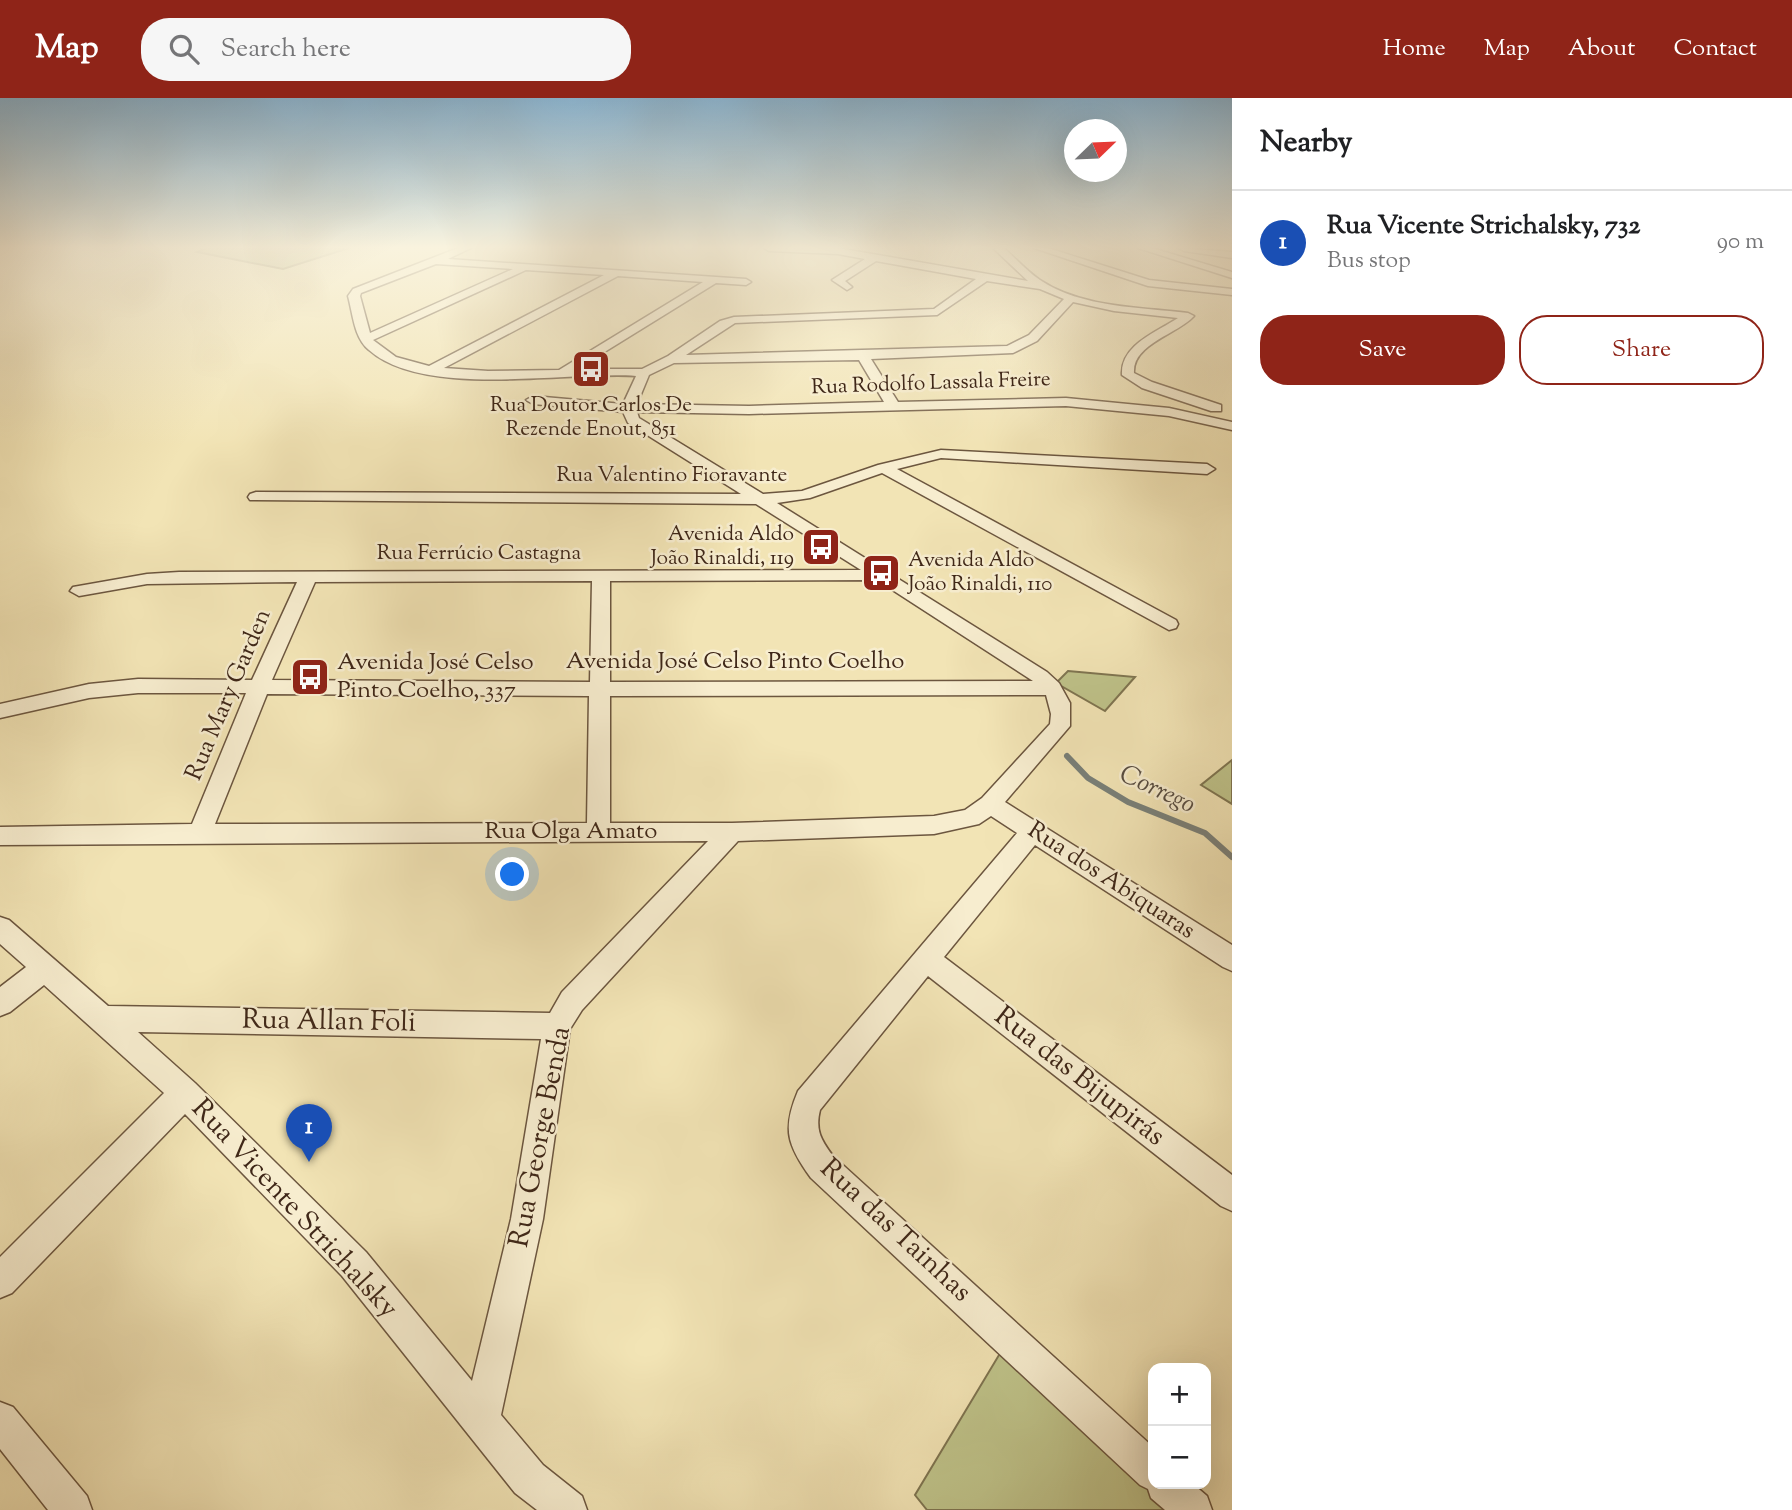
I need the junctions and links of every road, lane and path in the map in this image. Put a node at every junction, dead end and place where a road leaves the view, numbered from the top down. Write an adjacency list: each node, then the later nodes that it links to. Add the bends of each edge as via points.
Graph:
1 (360, 314): 8 (street)
2 (422, 314): 8 (street)
3 (539, 314): 11 (street)
4 (658, 314): 12 (street)
5 (889, 314): 10 (street, via 734,320)
6 (1056, 314): 9 (street, via 1015,349)
7 (1174, 314): 17 (street, via 1188,316 1140,348 1127,365 1128,375)
8 (366, 339): 11 (street, via 379,354)
9 (863, 356): 10 (street); 15 (street)
10 (672, 359): 13 (street)
11 (429, 371): 12 (street)
12 (563, 372): 13 (street)
13 (644, 373): 16 (street)
14 (533, 400): 16 (street, Rua Rodolfo Lassala Freire)
15 (894, 407): 16 (street, Rua Rodolfo Lassala Freire); 18 (street, Rua Rodolfo Lassala Freire, via 1066,402 1169,412)
16 (628, 408): 22 (street, via 641,426)
17 (1232, 413)
18 (1232, 426)
19 (883, 468): 20 (street, Rua Valentino Fioravante, via 926,456 961,453); 22 (street, Rua Valentino Fioravante, via 804,495); 27 (street)
20 (1207, 469)
21 (256, 497): 22 (street, Rua Valentino Fioravante)
22 (757, 499): 23 (street)
23 (880, 575): 25 (street, Rua Ferrúcio Castagna); 29 (street, via 1030,669)
24 (307, 577): 25 (street, Rua Ferrúcio Castagna); 26 (street, Rua Ferrúcio Castagna, via 168,577); 28 (street, Rua Mary Garden)
25 (601, 577): 30 (street)
26 (79, 591)
27 (1169, 624)
28 (260, 685): 30 (street, Avenida José Celso Pinto Coelho); 31 (street, Avenida José Celso Pinto Coelho, via 113,688); 36 (street, Rua Mary Garden)
29 (1052, 688): 30 (street, Avenida José Celso Pinto Coelho); 32 (street, Rua Olga Amato, via 1064,713 1060,726)
30 (601, 689): 34 (street)
31 (0, 711)
32 (990, 804): 33 (street, Rua dos Abiquaras); 35 (street, Rua Olga Amato, via 971,818 934,825)
33 (1032, 830): 39 (street, Rua das Tainhas); 40 (street, Rua dos Abiquaras)
34 (598, 831): 35 (street, Rua Olga Amato); 36 (street, Rua Olga Amato)
35 (732, 832): 44 (street, Rua George Benda, via 572,1001)
36 (200, 833): 37 (street, Rua Olga Amato)
37 (0, 836)
38 (0, 928): 41 (street, Rua Vicente Strichalsky)
39 (926, 959): 46 (street, Rua das Bijupirás); 50 (street, Rua das Tainhas, via 808,1101 801,1118 807,1147 822,1167)
40 (1232, 959)
41 (44, 969): 42 (street); 43 (street, Rua Vicente Strichalsky)
42 (0, 1003)
43 (102, 1019): 44 (street, Rua Allan Foli); 45 (street, Rua Vicente Strichalsky)
44 (557, 1026): 49 (street, Rua George Benda, via 527,1219)
45 (185, 1093): 47 (street); 49 (street, Rua Vicente Strichalsky, via 354,1264)
46 (1232, 1195)
47 (0, 1281)
48 (0, 1420): 52 (street)
49 (481, 1421): 53 (street, Rua Vicente Strichalsky, via 529,1479)
50 (1148, 1467)
51 (1170, 1489): 54 (street)
52 (73, 1510)
53 (568, 1510)
54 (1193, 1510)

